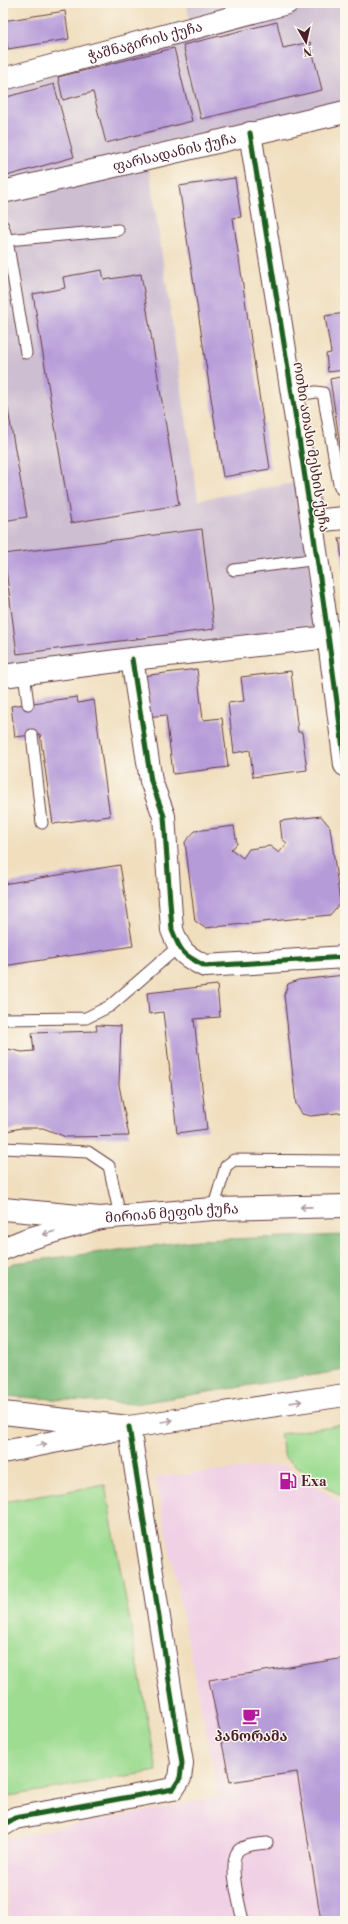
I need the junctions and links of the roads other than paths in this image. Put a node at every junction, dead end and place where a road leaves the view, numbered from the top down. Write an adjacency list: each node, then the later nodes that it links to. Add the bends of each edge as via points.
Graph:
1 (287, 3): 2 (main road, ჭაშნაგირის ქუჩა)
2 (3, 79)
3 (345, 112): 4 (main road, ფარსადანის ქუჩა)
4 (250, 133): 5 (main road, ფარსადანის ქუჩა); 10 (main road, ოთხი ათასი მესხის ქუჩა)
5 (3, 192)
6 (3, 226): 8 (lane)
7 (118, 230): 8 (lane)
8 (7, 240): 9 (lane)
9 (26, 353)
10 (292, 396): 11 (lane, via 323,393 339,484 341,489); 13 (main road, ოთხი ათასი მესხის ქუჩა)
11 (345, 490)
12 (345, 518): 13 (main road)
13 (312, 521): 14 (main road, ოთხი ათასი მესხის ქუჩა)
14 (318, 559): 15 (lane); 16 (main road, ოთხი ათასი მესხის ქუჩა)
15 (234, 570)
16 (330, 637): 17 (main road); 21 (main road, ოთხი ათასი მესხის ქუჩა)
17 (132, 659): 18 (main road); 23 (main road, via 151,782 164,816 172,930)
18 (13, 674): 19 (lane)
19 (28, 704)
20 (32, 735): 22 (lane)
21 (345, 765)
22 (42, 823)
23 (179, 946): 24 (main road, via 185,956 205,966); 25 (lane, via 110,1006 86,1018)
24 (345, 957)
25 (3, 1019)
26 (3, 1148): 31 (lane, via 88,1152 109,1166)
27 (345, 1161): 30 (lane, via 234,1160 226,1166)
28 (345, 1206): 30 (main road, მირიან მეფის ქუჩა, one-way to 30)
29 (3, 1209): 31 (main road)
30 (213, 1209): 31 (main road, მირიან მეფის ქუჩა)
31 (110, 1217): 32 (main road, მირიან მეფის ქუჩა, one-way to 32, via 28,1239)
32 (3, 1249)
33 (345, 1395): 35 (main road, one-way to 33)
34 (3, 1413): 35 (main road)
35 (129, 1427): 36 (main road, one-way to 35); 37 (main road, via 182,1763 180,1778 173,1790 15,1818)
36 (3, 1452)
37 (3, 1826)
38 (267, 1843): 39 (lane, via 241,1849 236,1854 233,1865)
39 (243, 1921)

